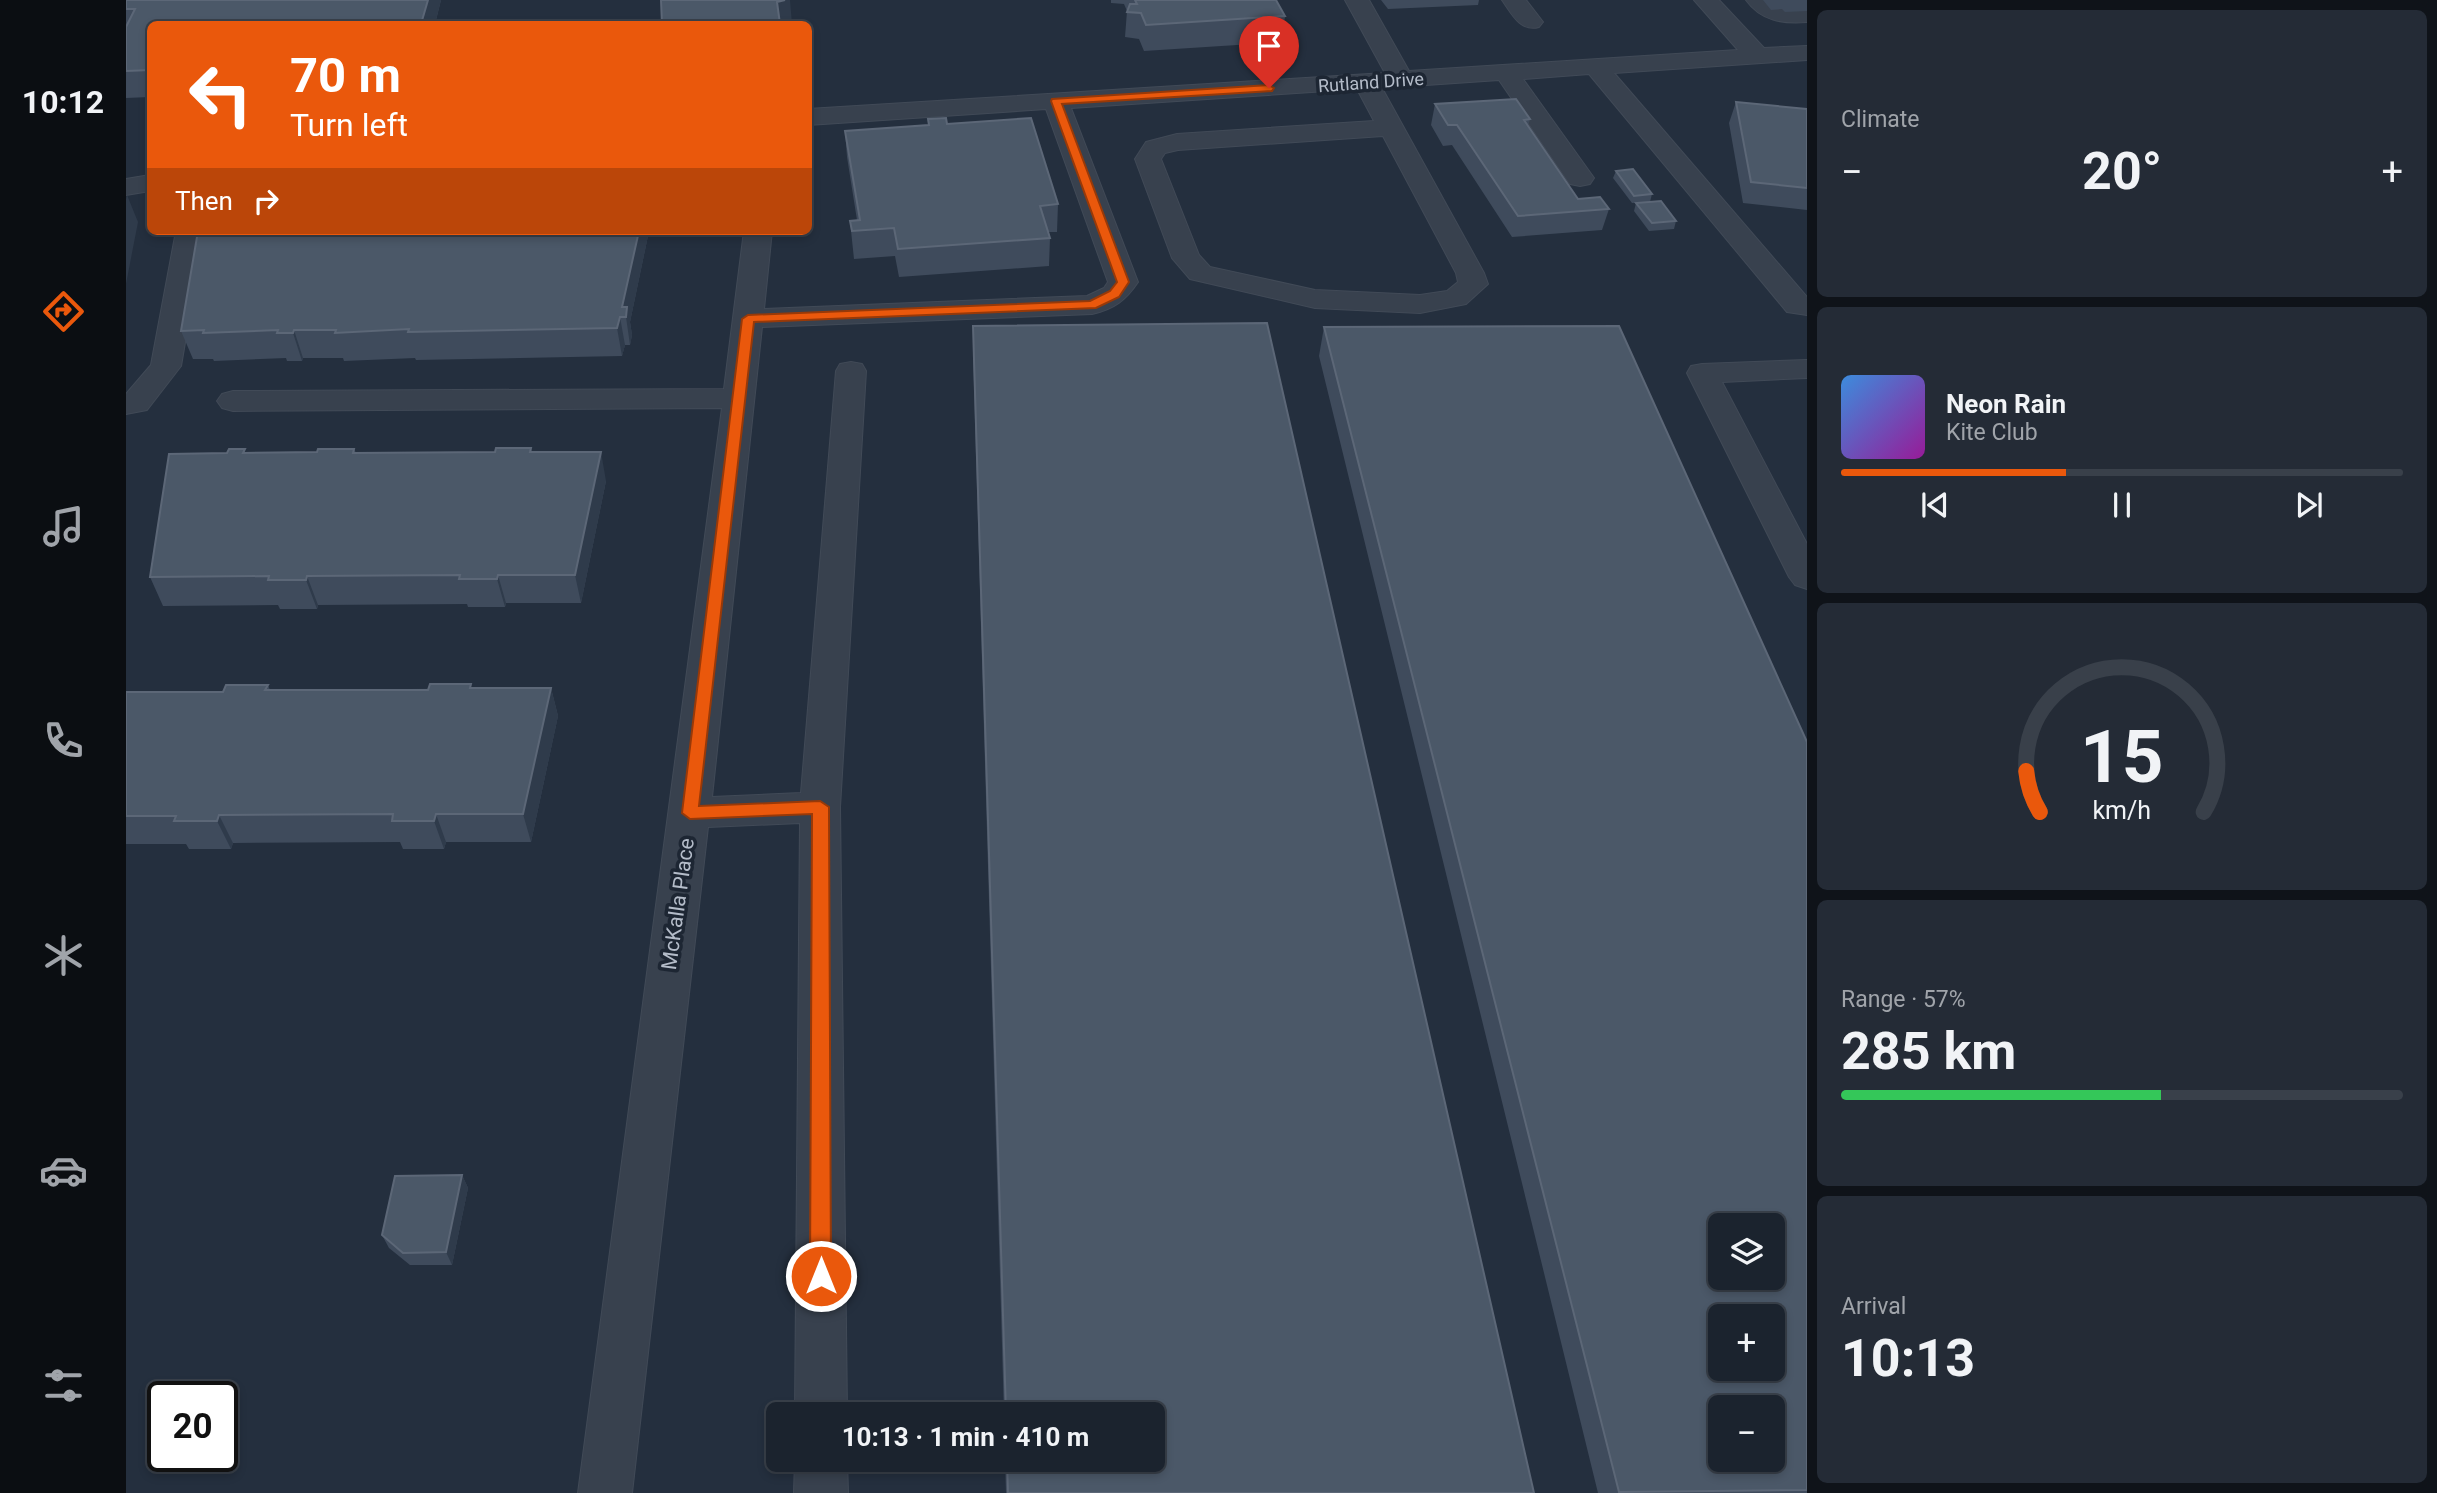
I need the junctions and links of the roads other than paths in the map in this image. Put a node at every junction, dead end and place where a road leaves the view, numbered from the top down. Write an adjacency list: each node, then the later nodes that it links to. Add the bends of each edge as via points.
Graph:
1 (1357, 0): 11 (street)
2 (1514, 0): 6 (street)
3 (1706, 0): 8 (street)
4 (1758, 0): 5 (street, via 1772,13)
5 (1807, 15)
6 (1531, 22)
7 (1806, 55): 8 (street, Rutland Drive)
8 (1757, 56): 9 (street, Rutland Drive)
9 (1595, 66): 10 (street, Rutland Drive); 21 (street, via 1797,306)
10 (1506, 72): 11 (street, Rutland Drive); 16 (street)
11 (1401, 79): 12 (street, Rutland Drive)
12 (1366, 82): 13 (street, Rutland Drive); 15 (street)
13 (1056, 101): 14 (street, Rutland Drive); 22 (street, via 1123,282 1115,294 1092,305)
14 (812, 117)
15 (1391, 128): 15 (street, via 1177,142 1155,148 1148,159 1186,258 1200,273 1315,299 1420,304 1456,298 1474,284 1470,273)
16 (1580, 178)
17 (147, 184): 18 (street)
18 (126, 187)
19 (189, 235): 27 (street, via 166,366 136,402)
20 (758, 235): 22 (street, McKalla Place)
21 (1807, 306)
22 (748, 319): 25 (street, McKalla Place)
23 (1807, 369): 28 (street, via 1702,373)
24 (851, 371): 29 (street)
25 (738, 398): 26 (street); 30 (street, McKalla Place)
26 (233, 401)
27 (126, 404)
28 (1807, 577)
29 (820, 807): 30 (street); 31 (street)
30 (690, 813): 33 (street, McKalla Place)
31 (821, 1402)
32 (821, 1472): 34 (street)
33 (605, 1493)
34 (821, 1493)

